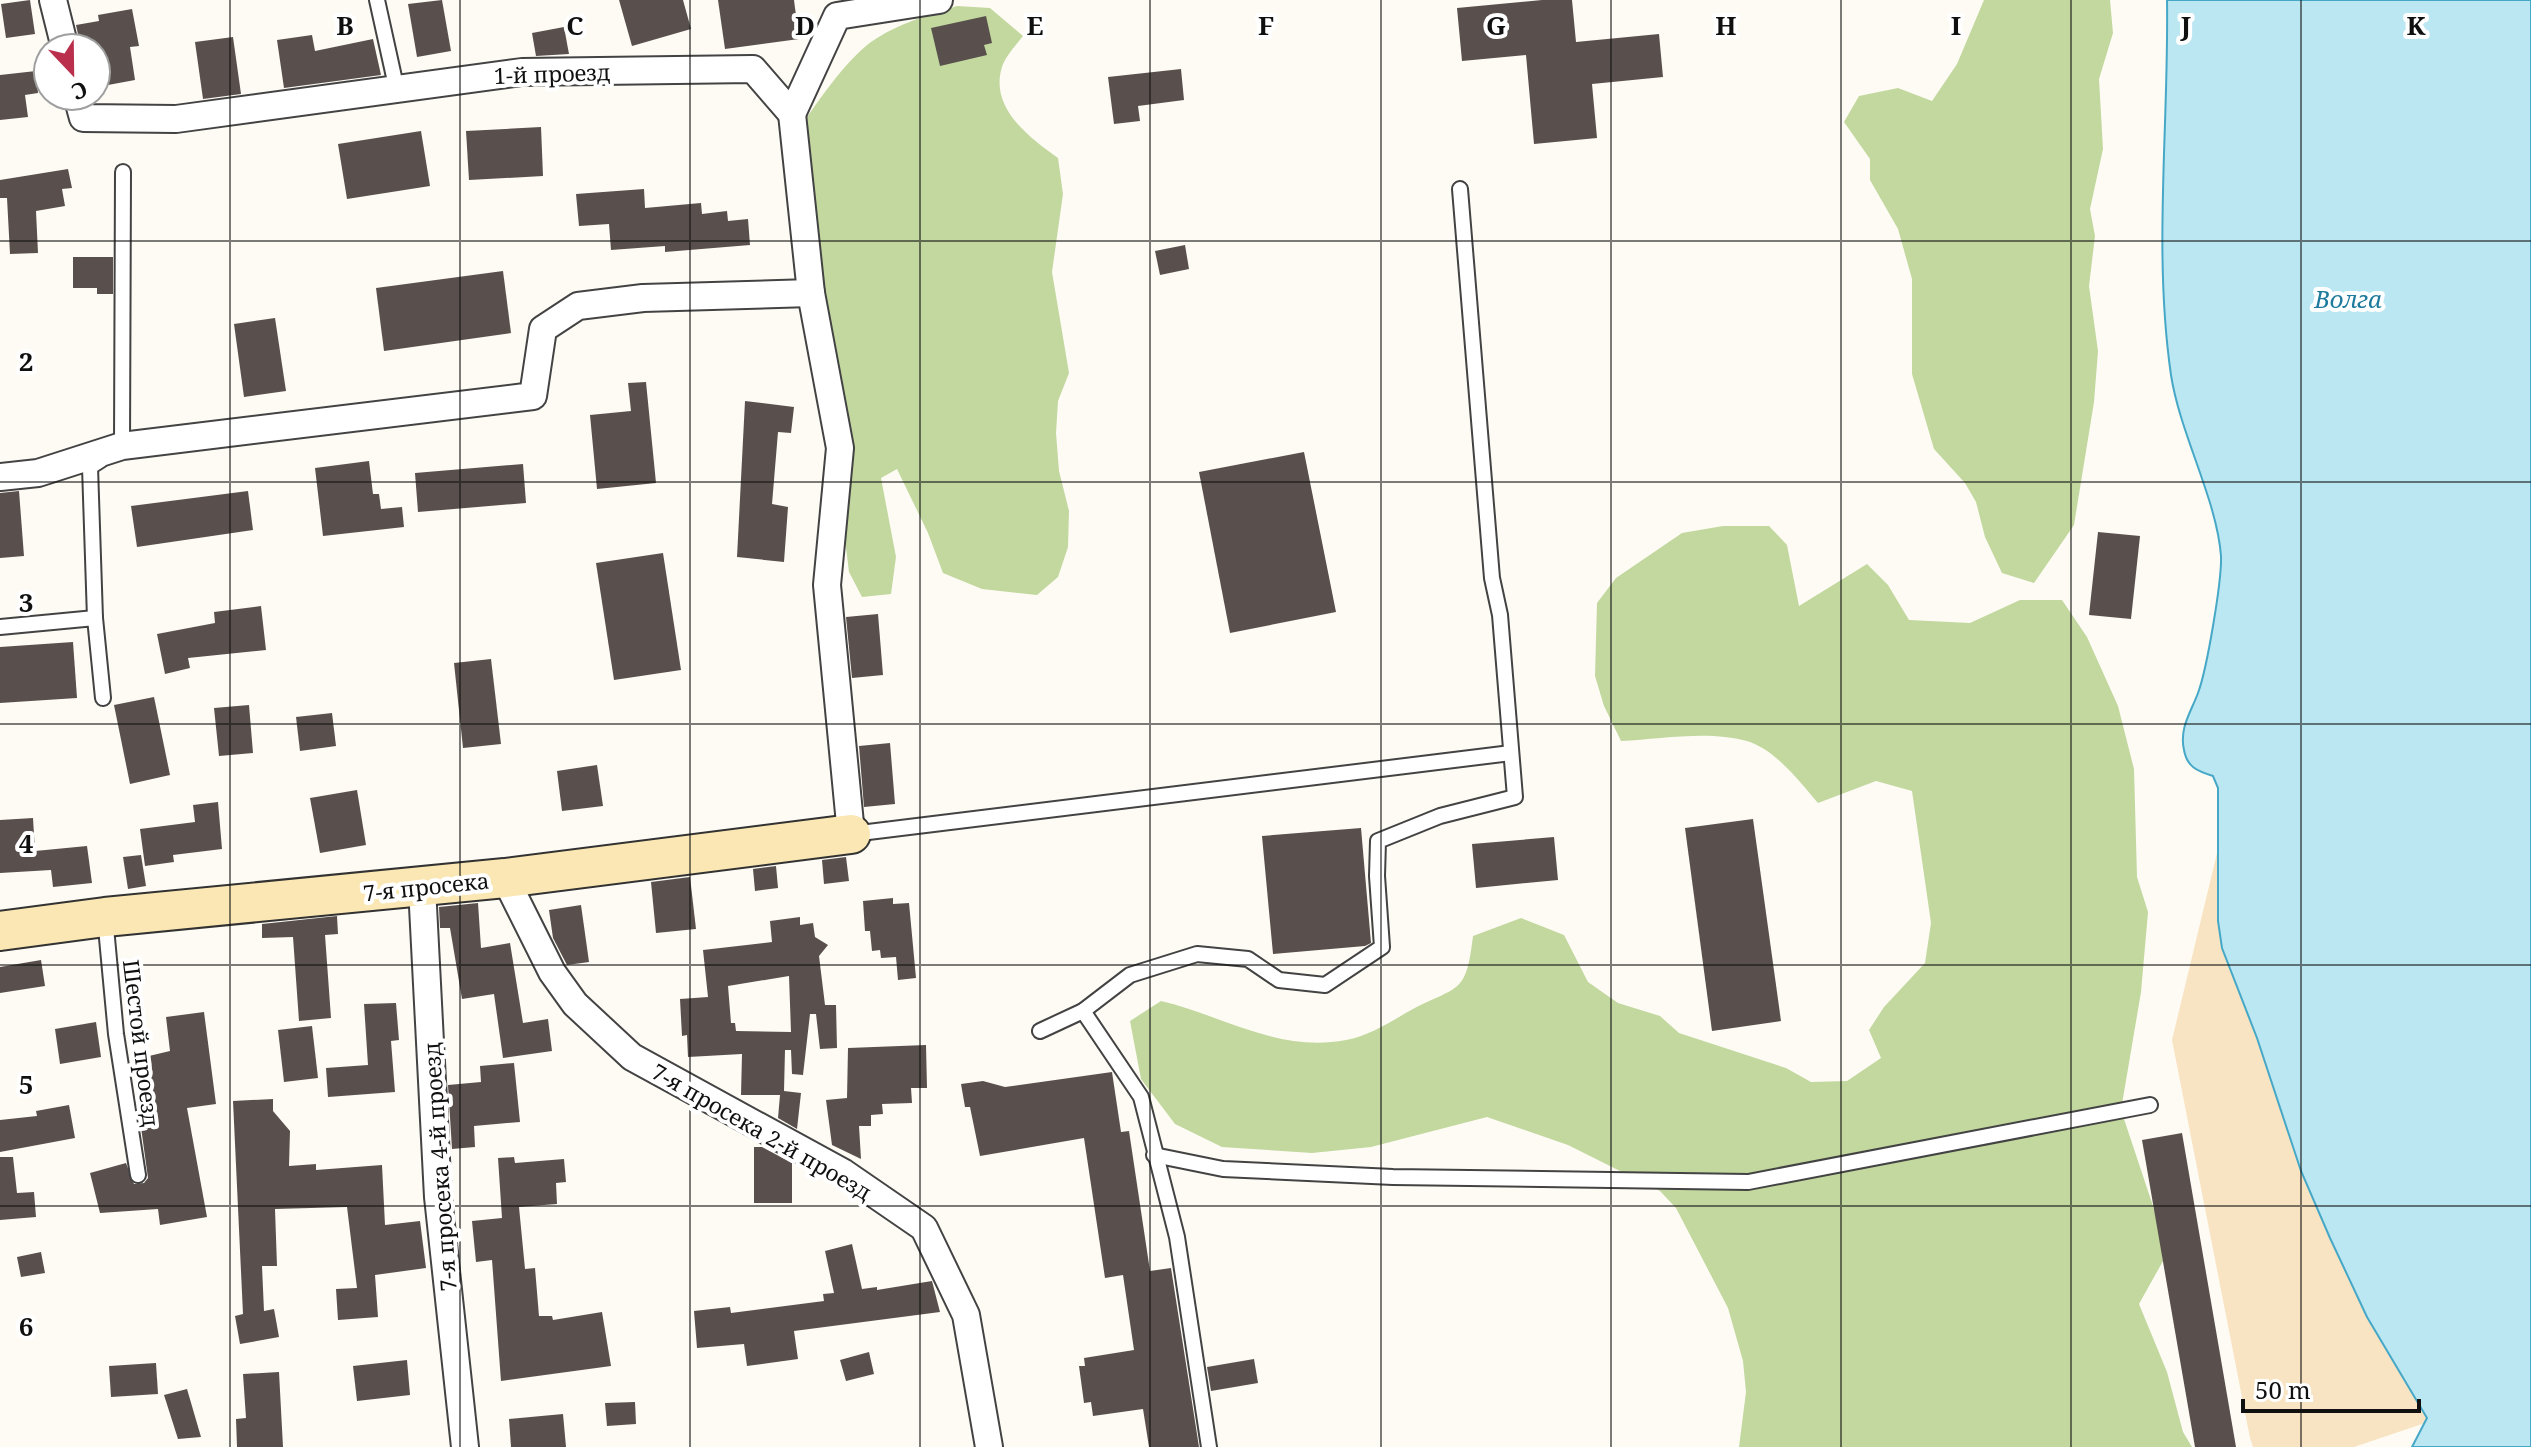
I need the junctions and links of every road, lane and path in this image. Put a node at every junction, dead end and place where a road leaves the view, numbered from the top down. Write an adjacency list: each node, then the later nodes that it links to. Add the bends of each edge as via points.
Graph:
1 (53, 0): 5 (street)
2 (377, 0): 6 (lane)
3 (939, 0): 4 (street)
4 (834, 8): 8 (street)
5 (61, 32)
6 (396, 86): 7 (street, 1-й проезд, via 176,119); 8 (street, 1-й проезд, via 522,72 753,69)
7 (112, 111)
8 (792, 114): 11 (street)
9 (123, 172): 12 (lane)
10 (1460, 189): 17 (lane)
11 (811, 293): 12 (street, via 643,298 578,306 543,329 533,396); 18 (street, via 840,448 827,585)
12 (122, 446): 13 (street, via 38,473); 14 (lane, via 90,467)
13 (0, 477)
14 (95, 618): 15 (lane); 16 (lane)
15 (0, 627)
16 (103, 698)
17 (1511, 753): 18 (lane); 23 (lane, via 1515,797 1404,828 1378,841 1382,947 1325,985 1279,980 1248,959 1197,954 1130,975)
18 (851, 834): 19 (street, 7-я просека)
19 (505, 878): 20 (street, 7-я просека); 29 (street, 7-я просека 2-й проезд, via 552,972 632,1057 844,1173 924,1228 966,1315)
20 (422, 887): 21 (street, 7-я просека); 28 (street, 7-я просека 4-й проезд, via 438,1197)
21 (105, 917): 22 (street, 7-я просека); 27 (lane, Шестой проезд)
22 (0, 931)
23 (1083, 1011): 24 (lane); 26 (lane, via 1141,1097)
24 (1040, 1031)
25 (2150, 1105): 26 (lane, via 1748,1182 1393,1177 1223,1169)
26 (1154, 1155): 30 (lane, via 1177,1237)
27 (138, 1175)
28 (465, 1447)
29 (989, 1447)
30 (1209, 1447)

